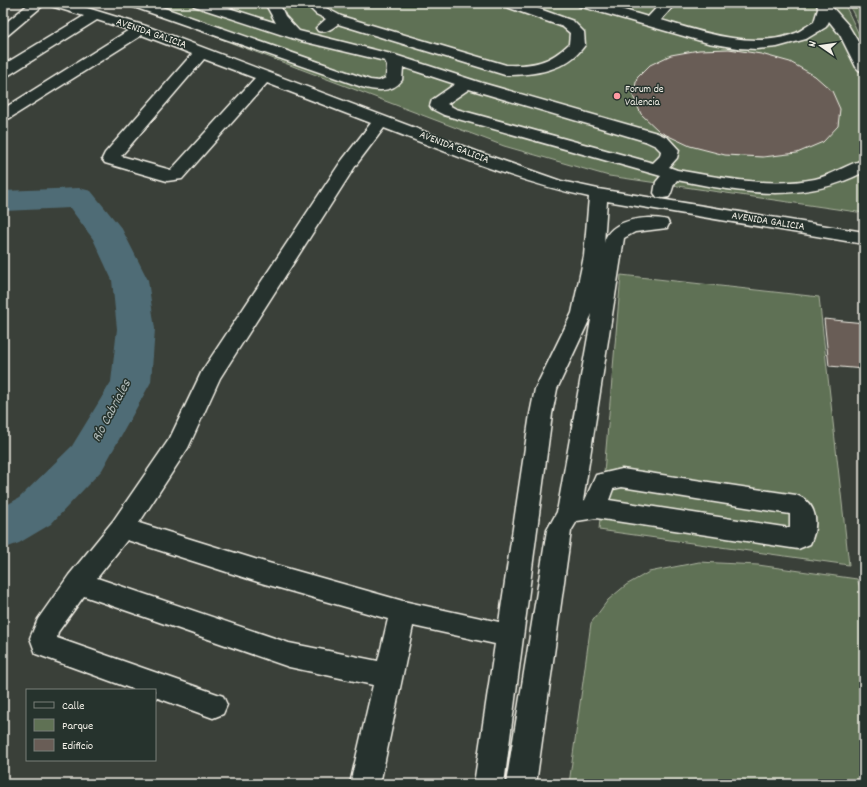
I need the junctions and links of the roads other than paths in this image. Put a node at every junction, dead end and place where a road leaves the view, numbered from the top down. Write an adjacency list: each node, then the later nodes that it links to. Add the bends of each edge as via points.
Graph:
1 (39, 3): 17 (street)
2 (58, 3): 12 (street, AVENIDA GALICIA)
3 (136, 3): 20 (street)
4 (199, 3): 18 (street)
5 (272, 3): 18 (street, via 278,18)
6 (312, 3): 14 (street)
7 (509, 3): 14 (street, via 568,24 577,32 577,45 559,61 545,66 527,71 505,70)
8 (584, 3): 13 (street)
9 (631, 3): 13 (street)
10 (669, 3): 15 (street)
11 (824, 6): 15 (street, via 821,24 801,36 756,44 713,40); 22 (street, via 841,24)
12 (96, 9): 16 (street, AVENIDA GALICIA); 23 (street); 24 (street, AVENIDA GALICIA)
13 (619, 13): 15 (street)
14 (336, 19): 18 (street)
15 (651, 22)
16 (141, 29): 19 (street, AVENIDA GALICIA); 26 (street)
17 (3, 32)
18 (300, 36): 20 (street); 21 (street)
19 (202, 52): 24 (street, AVENIDA GALICIA); 24 (street, via 111,159 167,176 176,175)
20 (289, 57): 21 (street, via 376,86 388,85 394,80 394,65); 24 (street)
21 (390, 58): 25 (street)
22 (864, 68)
23 (3, 72)
24 (271, 74): 27 (street, AVENIDA GALICIA); 30 (street, AVENIDA GALICIA, via 514,157 598,182)
25 (467, 84): 29 (street, via 651,137 662,142 670,150); 29 (street, via 438,102 438,106 450,112)
26 (4, 115)
27 (381, 121): 31 (street, AVENIDA GALICIA, via 514,171 557,185); 38 (street, via 349,164 210,376 180,442)
28 (864, 165): 29 (street, via 822,182 784,188 732,185)
29 (665, 172): 30 (street)
30 (663, 193): 34 (street, AVENIDA GALICIA)
31 (598, 194): 34 (street, AVENIDA GALICIA); 41 (street, via 594,256 582,313 546,389 541,414)
32 (660, 224): 37 (street, via 627,228 620,230 615,236)
33 (864, 226): 34 (street, AVENIDA GALICIA)
34 (837, 227): 35 (street, AVENIDA GALICIA)
35 (864, 238)
36 (596, 508): 36 (street, via 798,538 801,537 803,512 796,505 622,478 604,482); 37 (street)
37 (569, 513): 46 (street, via 559,530)
38 (122, 528): 39 (street); 40 (street, via 258,571)
39 (78, 583): 42 (street, via 289,656); 43 (street, via 46,627 43,638 46,646)
40 (403, 612): 41 (street); 42 (street)
41 (510, 636): 45 (street)
42 (389, 676): 44 (street)
43 (213, 705)
44 (365, 784)
45 (489, 784)
46 (521, 784)

